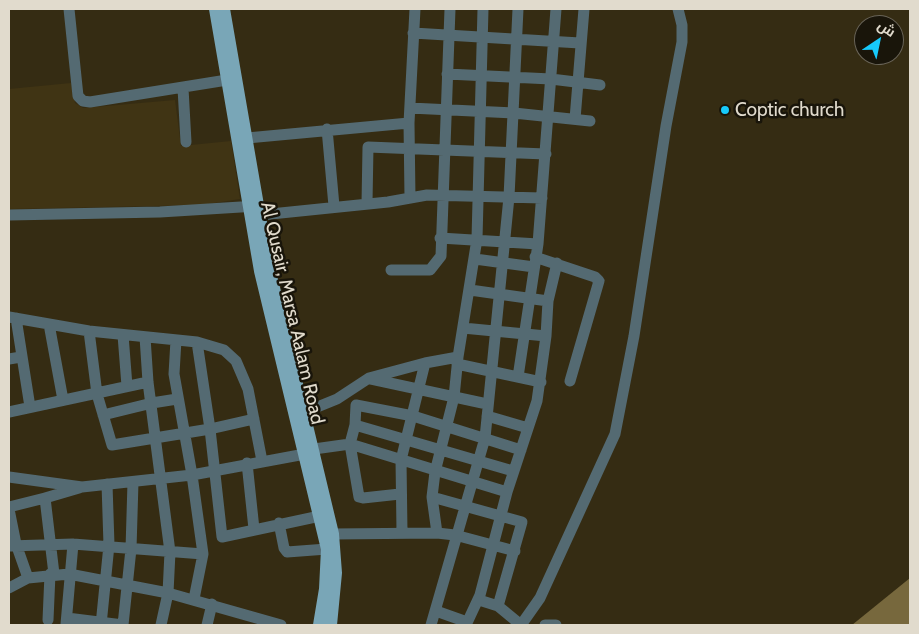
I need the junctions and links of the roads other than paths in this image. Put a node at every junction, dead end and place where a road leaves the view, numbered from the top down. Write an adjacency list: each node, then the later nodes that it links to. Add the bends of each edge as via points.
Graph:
1 (69, 9): 24 (street, via 78,96 82,101)
2 (215, 9): 21 (main road, Al Qusair, Marsa Aalam Road)
3 (224, 9): 35 (main road, Al Qusair, Marsa Aalam Road)
4 (415, 9): 11 (street)
5 (450, 9): 12 (street)
6 (483, 9): 13 (street)
7 (518, 9): 14 (street)
8 (556, 9): 15 (street)
9 (584, 9): 16 (street)
10 (678, 9): 176 (street, via 682,42 615,434 540,598)
11 (413, 32): 12 (street); 25 (street)
12 (448, 35): 13 (street); 17 (street)
13 (482, 36): 14 (street); 18 (street)
14 (516, 38): 15 (street); 19 (street)
15 (554, 42): 16 (street); 20 (street)
16 (580, 43): 22 (street)
17 (447, 74): 18 (street); 26 (street)
18 (482, 75): 19 (street); 27 (street)
19 (514, 76): 20 (street); 28 (street)
20 (551, 78): 22 (street); 29 (street)
21 (227, 80): 24 (street); 50 (main road, Al Qusair, Marsa Aalam Road)
22 (577, 81): 23 (street); 30 (street)
23 (600, 85)
24 (182, 88): 36 (street)
25 (410, 108): 26 (street); 32 (street)
26 (446, 110): 27 (street); 39 (street)
27 (480, 111): 28 (street); 40 (street)
28 (514, 113): 29 (street); 41 (street)
29 (548, 117): 30 (street); 42 (street)
30 (575, 120): 31 (street)
31 (590, 121)
32 (409, 123): 33 (street); 38 (street)
33 (367, 126): 34 (street); 37 (street)
34 (327, 129): 35 (street); 49 (street)
35 (247, 138): 50 (main road, Al Qusair, Marsa Aalam Road)
36 (186, 142)
37 (368, 147): 38 (street); 48 (street)
38 (409, 148): 39 (street); 46 (street)
39 (444, 149): 40 (street); 43 (street)
40 (479, 152): 41 (street); 44 (street)
41 (512, 152): 42 (street); 45 (street)
42 (546, 154): 47 (street)
43 (443, 194): 44 (street); 46 (street); 52 (street)
44 (477, 196): 45 (street); 53 (street)
45 (509, 197): 47 (street); 54 (street)
46 (410, 198): 48 (street)
47 (542, 198): 55 (street)
48 (367, 203): 49 (street)
49 (334, 206): 50 (street)
50 (256, 209): 51 (street); 98 (main road, Al Qusair, Marsa Aalam Road); 114 (main road, Al Qusair, Marsa Aalam Road, via 260,271)
51 (9, 215)
52 (440, 238): 53 (street); 60 (street, via 441,256 430,270)
53 (477, 239): 54 (street); 56 (street)
54 (505, 240): 55 (street); 59 (street)
55 (538, 244): 57 (street)
56 (475, 259): 59 (street); 61 (street)
57 (535, 262): 58 (street); 59 (street); 63 (street)
58 (557, 262): 64 (street); 83 (street, via 599,281)
59 (503, 263): 62 (street)
60 (391, 270)
61 (470, 290): 62 (street); 67 (street)
62 (499, 294): 63 (street); 69 (street)
63 (529, 298): 64 (street); 70 (street)
64 (548, 301): 72 (street)
65 (12, 318): 66 (street); 76 (street)
66 (49, 324): 68 (street); 92 (street)
67 (464, 328): 69 (street); 78 (street)
68 (88, 331): 71 (street); 89 (street)
69 (495, 331): 70 (street); 80 (street)
70 (524, 333): 72 (street); 81 (street)
71 (123, 335): 73 (street); 86 (street)
72 (546, 336): 85 (street)
73 (145, 337): 74 (street); 84 (street)
74 (176, 340): 75 (street); 91 (street, via 174,374)
75 (197, 342): 102 (street, via 224,350 236,361 248,389); 106 (street)
76 (21, 356): 77 (street); 96 (street)
77 (9, 359)
78 (457, 361): 79 (street); 80 (street); 90 (street)
79 (425, 363): 82 (street); 88 (street)
80 (491, 372): 81 (street); 94 (street)
81 (518, 377): 85 (street)
82 (369, 378): 87 (street); 88 (street)
83 (570, 381)
84 (148, 382): 86 (street); 93 (street)
85 (541, 382): 105 (street)
86 (127, 386): 89 (street)
87 (354, 389): 95 (street); 98 (street)
88 (418, 390): 90 (street); 100 (street)
89 (97, 394): 92 (street); 99 (street)
90 (454, 397): 94 (street); 104 (street)
91 (177, 399): 93 (street); 107 (street)
92 (63, 400): 96 (street)
93 (152, 402): 99 (street); 110 (street)
94 (487, 404): 101 (street)
95 (356, 405): 100 (street); 103 (street)
96 (30, 407): 97 (street)
97 (9, 412)
98 (305, 412): 114 (main road, Al Qusair, Marsa Aalam Road)
99 (103, 414): 110 (street, via 112,445)
100 (413, 416): 104 (street); 108 (street)
101 (487, 416): 105 (street); 109 (street)
102 (254, 419): 106 (street); 117 (street)
103 (356, 425): 108 (street); 111 (street)
104 (448, 426): 109 (street); 112 (street)
105 (528, 428): 113 (street)
106 (210, 429): 107 (street); 119 (street)
107 (184, 433): 110 (street); 122 (street)
108 (406, 438): 112 (street); 116 (street)
109 (485, 438): 113 (street); 115 (street)
110 (157, 439): 124 (street)
111 (350, 444): 114 (street); 116 (street); 130 (street, via 359,497)
112 (441, 449): 115 (street); 121 (street)
113 (521, 450): 120 (street)
114 (309, 452): 117 (street); 136 (main road, Al Qusair, Marsa Aalam Road); 141 (main road, Al Qusair, Marsa Aalam Road)
115 (478, 459): 120 (street); 125 (street)
116 (401, 460): 121 (street); 130 (street)
117 (262, 461): 118 (street)
118 (247, 463): 119 (street); 138 (street)
119 (214, 470): 122 (street); 138 (street, via 222,537)
120 (513, 471): 129 (street)
121 (435, 472): 125 (street); 131 (street)
122 (192, 475): 124 (street); 152 (street)
123 (9, 477): 128 (street)
124 (162, 478): 126 (street); 151 (street)
125 (472, 481): 129 (street); 133 (street)
126 (133, 482): 127 (street); 148 (street)
127 (107, 484): 128 (street); 147 (street)
128 (82, 486): 132 (street)
129 (507, 492): 135 (street)
130 (400, 494): 139 (street)
131 (432, 497): 133 (street); 140 (street)
132 (45, 498): 134 (street); 143 (street)
133 (464, 506): 135 (street); 142 (street)
134 (9, 508): 146 (street)
135 (500, 515): 145 (street); 150 (street, via 522,522)
136 (320, 516): 137 (street); 149 (main road, Al Qusair, Marsa Aalam Road)
137 (279, 524): 138 (street); 149 (street, via 287,552)
138 (254, 529)
139 (402, 532): 140 (street); 141 (street)
140 (437, 533): 142 (street)
141 (333, 534): 174 (main road, Al Qusair, Marsa Aalam Road, via 336,573)
142 (455, 535): 145 (street); 164 (street)
143 (51, 543): 144 (street); 146 (street); 153 (street)
144 (73, 544): 147 (street); 154 (street)
145 (493, 544): 150 (street); 161 (street)
146 (13, 545): 155 (street)
147 (109, 545): 148 (street); 156 (street)
148 (131, 549): 151 (street); 157 (street)
149 (327, 549): 173 (main road, Al Qusair, Marsa Aalam Road)
150 (515, 551): 163 (street)
151 (170, 552): 152 (street); 159 (street)
152 (203, 554): 160 (street)
153 (52, 574): 154 (street); 155 (street); 165 (street)
154 (69, 574): 156 (street); 167 (street)
155 (28, 578): 158 (street)
156 (105, 580): 157 (street); 168 (street)
157 (127, 583): 159 (street); 168 (street, via 123,625)
158 (9, 588)
159 (168, 593): 160 (street); 170 (street)
160 (194, 599): 162 (street)
161 (479, 600): 163 (street); 169 (street)
162 (212, 604): 166 (street); 171 (street)
163 (498, 606): 176 (street)
164 (436, 611): 169 (street); 175 (street)
165 (48, 620)
166 (248, 621): 172 (street)
167 (66, 622): 168 (street)
168 (101, 623)
169 (466, 624)
170 (161, 625)
171 (207, 625)
172 (281, 625)
173 (319, 625)
174 (331, 625)
175 (431, 625)
176 (521, 625)

